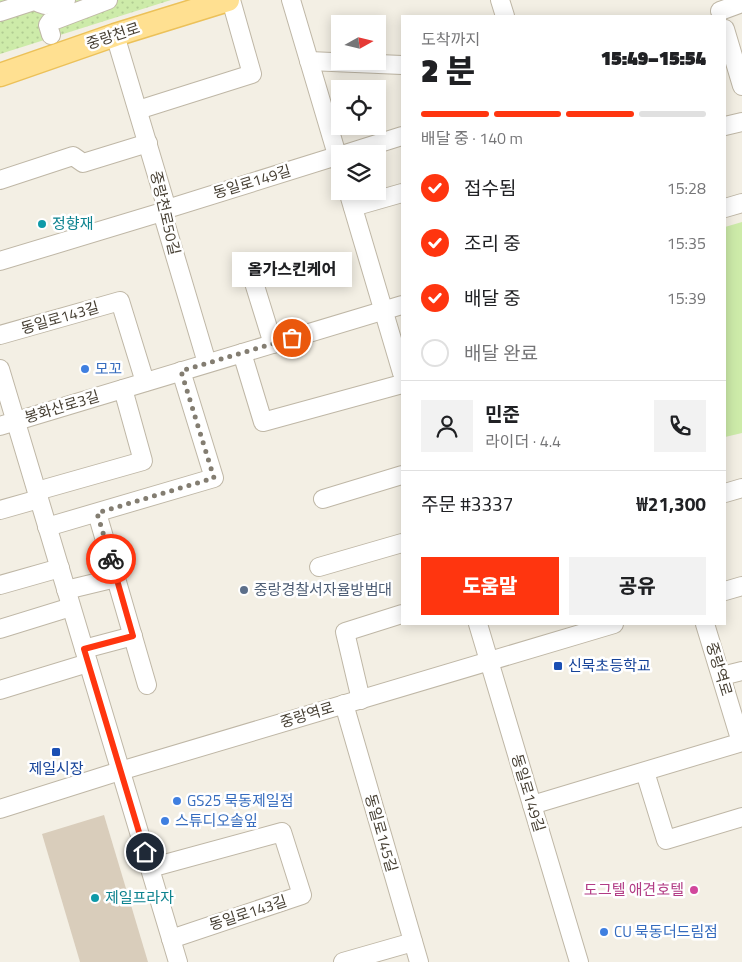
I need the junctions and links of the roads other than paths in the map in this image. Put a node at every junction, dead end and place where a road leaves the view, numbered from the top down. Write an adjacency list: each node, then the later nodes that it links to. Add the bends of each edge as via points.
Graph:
1 (37, 0): 2 (street, via 45,5); 9 (street)
2 (66, 0)
3 (108, 0): 11 (street, via 50,22)
4 (229, 0): 12 (main road, 중랑천로); 19 (street, 중랑천로, via 252,74)
5 (291, 0): 14 (street)
6 (500, 0): 10 (street)
7 (742, 3): 8 (street)
8 (719, 9)
9 (0, 12)
10 (505, 15)
11 (51, 35)
12 (115, 35): 17 (main road, 중랑천로); 19 (street, 중랑천로50길)
13 (726, 37): 15 (street)
14 (309, 61): 16 (street); 24 (street)
15 (730, 64): 18 (street)
16 (401, 66)
17 (0, 75)
18 (742, 86)
19 (138, 110): 23 (street, 중랑천로50길)
20 (742, 122): 21 (street)
21 (726, 126)
22 (401, 136): 25 (street, 동일로149길)
23 (148, 143): 27 (street, via 83,162 73,156); 33 (street, 중랑천로50길)
24 (337, 145)
25 (376, 145)
26 (331, 160): 33 (street, 동일로149길)
27 (0, 180)
28 (401, 193): 29 (street)
29 (386, 195)
30 (350, 200): 37 (street)
31 (742, 203): 32 (street)
32 (726, 208)
33 (164, 210): 34 (street); 41 (street, 중랑천로50길)
34 (0, 261)
35 (252, 273): 39 (street)
36 (401, 305): 37 (street, 봉화산로3길)
37 (384, 310): 39 (street, 봉화산로3길); 42 (street)
38 (0, 336): 45 (street, 동일로143길, via 120,301)
39 (273, 344): 40 (street, 봉화산로3길)
40 (242, 353): 41 (street, 봉화산로3길); 46 (street, via 263,422)
41 (207, 363): 43 (street, 봉화산로3길)
42 (401, 370)
43 (181, 371): 45 (street, 봉화산로3길); 55 (street, via 214,478)
44 (1, 373): 48 (street)
45 (145, 382): 47 (street, 봉화산로3길)
46 (401, 384)
47 (123, 389): 48 (street, 봉화산로3길); 52 (street, via 143,461)
48 (8, 423): 52 (street)
49 (401, 475): 53 (street)
50 (742, 488): 51 (street)
51 (726, 493)
52 (38, 495): 54 (street); 56 (street)
53 (323, 499)
54 (0, 510)
55 (97, 513): 56 (street); 60 (street)
56 (47, 527): 59 (street)
57 (401, 543): 58 (street)
58 (319, 567)
59 (60, 568): 61 (street); 64 (street)
60 (116, 578): 64 (street); 70 (street)
61 (0, 585)
62 (742, 586): 63 (street)
63 (726, 591)
64 (69, 598): 69 (street); 71 (street)
65 (401, 614): 77 (street, via 344,632)
66 (478, 625): 72 (street, 동일로149길)
67 (611, 625): 72 (street, 중랑역로)
68 (705, 625): 74 (street, 중랑역로)
69 (0, 629)
70 (133, 636): 71 (street); 75 (street)
71 (86, 656): 76 (street); 79 (street)
72 (489, 662): 77 (street, 중랑역로); 81 (street, 동일로149길)
73 (742, 671): 74 (street)
74 (722, 676): 78 (street, 중랑역로)
75 (147, 685)
76 (0, 690)
77 (352, 702): 79 (street, 중랑역로); 86 (street, 동일로145길)
78 (741, 742): 80 (street)
79 (120, 772): 82 (street, 중랑역로); 84 (street)
80 (645, 772): 81 (street); 83 (street, via 666,840)
81 (532, 805): 90 (street, 동일로149길)
82 (0, 809)
83 (742, 817)
84 (150, 868): 85 (street); 85 (street, 동일로143길, via 282,832 302,896)
85 (171, 939): 87 (street)
86 (413, 942): 88 (street); 89 (street, 동일로145길)
87 (178, 962)
88 (344, 962)
89 (419, 962)
90 (579, 962)

